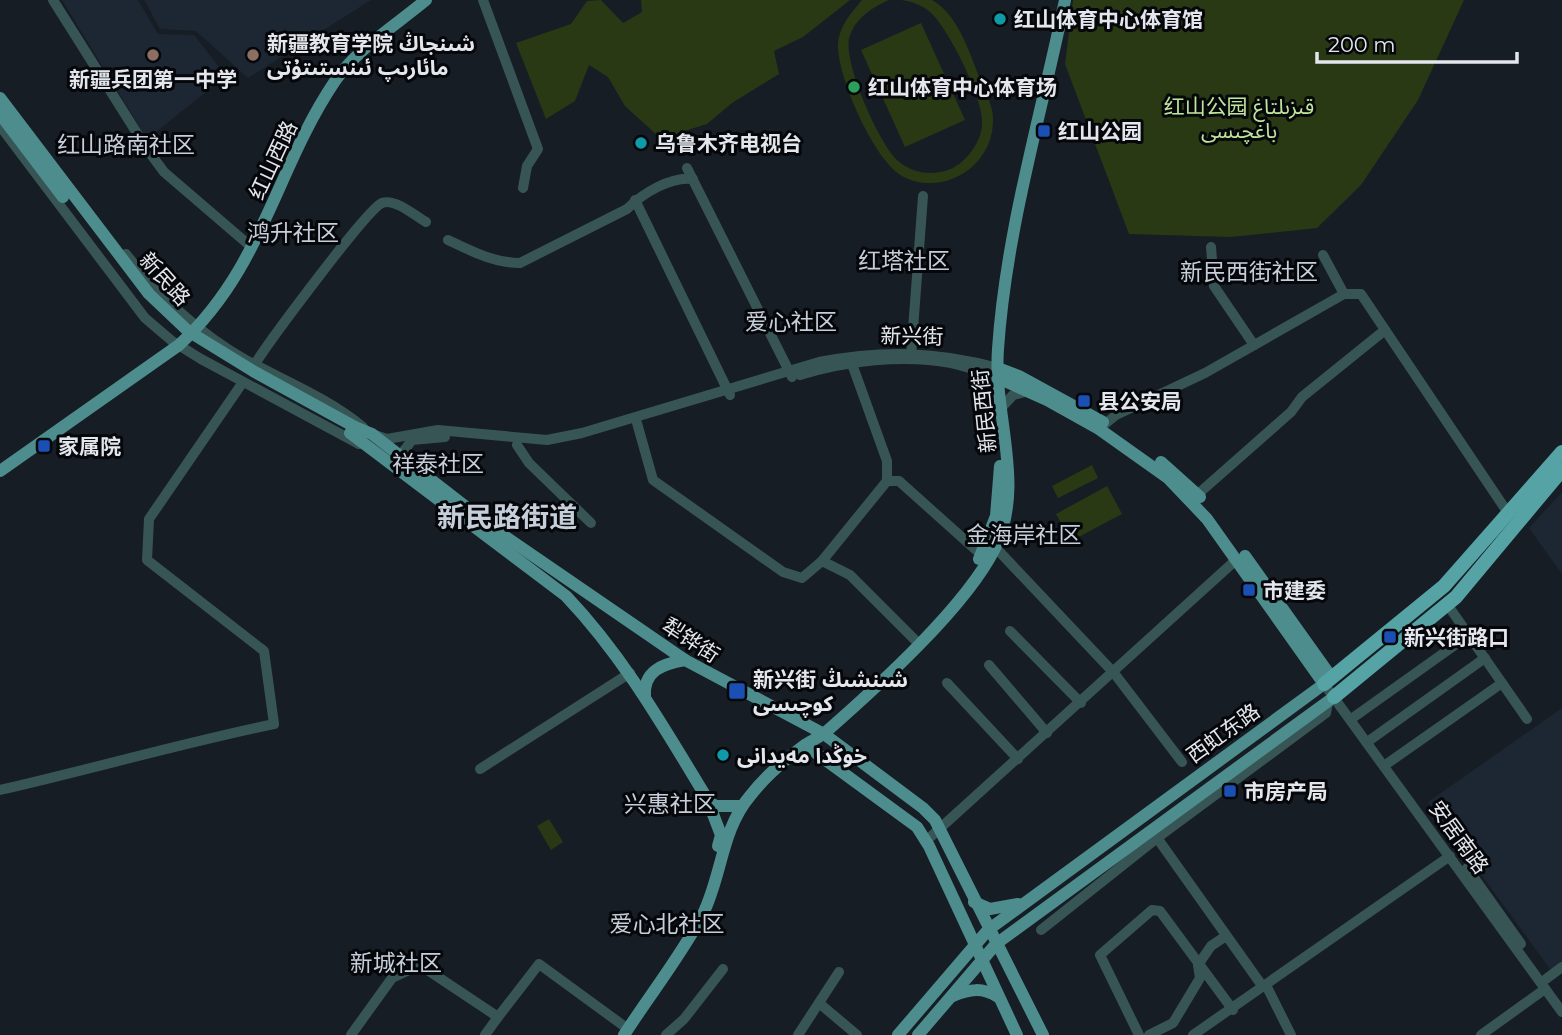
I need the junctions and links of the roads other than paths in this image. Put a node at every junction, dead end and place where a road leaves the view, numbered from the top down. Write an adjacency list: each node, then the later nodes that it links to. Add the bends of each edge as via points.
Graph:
1 (53, 0): 18 (street, via 164,172)
2 (420, 0): 18 (main road, 红山西路, via 331,78 306,120)
3 (426, 0): 22 (main road, 红山西路, via 346,66 312,122 253,248)
4 (483, 0): 13 (street, via 538,149 527,166)
5 (1058, 0): 29 (main road, 新民西街, via 1004,257)
6 (1065, 0): 29 (main road, 新民西街, via 1008,266)
7 (0, 89): 22 (street, via 138,269 159,294)
8 (0, 98): 37 (main road, 新民路, bridge, via 149,294 188,331)
9 (0, 114): 37 (main road, 新民路, bridge, via 145,301 183,337 210,357)
10 (0, 126): 24 (street, via 145,318)
11 (687, 168): 12 (street)
12 (693, 179): 15 (street, via 679,177); 30 (street)
13 (523, 188)
14 (923, 196): 26 (street)
15 (635, 200): 17 (street, via 520,263 474,253); 33 (street)
16 (426, 222): 27 (street, via 391,202 381,203 354,231)
17 (448, 240)
18 (249, 245): 22 (main road, 红山西路)
19 (1211, 247): 25 (street, via 1214,286)
20 (1323, 255): 21 (street)
21 (1344, 294): 23 (street, via 1361,295); 25 (street)
22 (197, 324): 24 (main road, 红山西路); 27 (street)
23 (1385, 330): 47 (street, via 1302,397); 48 (street)
24 (175, 343): 31 (street); 43 (main road, 红山西路); 45 (main road, 红山西路)
25 (1254, 345): 36 (street)
26 (911, 355): 28 (street, 新兴街); 29 (street, 新兴街, via 954,357); 30 (street, 新兴街, via 850,356)
27 (255, 364): 38 (street, via 343,411)
28 (852, 364): 30 (street, 新兴街); 46 (street, via 887,461)
29 (995, 372): 32 (main road, 新兴街); 34 (main road, 新民西街); 36 (main road, 新兴街, via 1019,376); 50 (main road, 新民西街, via 1000,470)
30 (791, 374): 33 (street, 新兴街)
31 (243, 382): 40 (street); 78 (street, via 149,519 147,560 264,651 274,724)
32 (1029, 391): 34 (street, via 1013,395); 51 (main road, 新兴街, via 1099,429 1168,478 1192,500)
33 (729, 393): 35 (street, 新兴街); 38 (street, 新兴街, via 547,440 438,430 387,439)
34 (1002, 407): 50 (main road, 新民西街, via 1008,450 1007,499)
35 (636, 423): 39 (street, 新兴街, via 548,446); 52 (street, via 653,480 783,572 802,578)
36 (1105, 424): 47 (main road, 新兴街, via 1178,474)
37 (353, 430): 38 (main road, 犁铧街); 40 (main road, 犁铧街)
38 (372, 434): 42 (main road, 犁铧街)
39 (517, 445): 42 (street, 新兴街, via 424,438 412,440); 49 (street, via 529,463)
40 (373, 451): 42 (main road, 犁铧街)
41 (1562, 452): 48 (highway, 西虹东路)
42 (397, 461): 58 (main road, 犁铧街); 60 (main road, 犁铧街, via 566,596)
43 (0, 462)
44 (1562, 470): 53 (highway, 西虹东路)
45 (0, 471)
46 (887, 481): 50 (street, via 899,481 976,550); 52 (street)
47 (1198, 494): 62 (main road, 新兴街)
48 (1508, 513): 62 (highway, 西虹东路, via 1444,586)
49 (591, 523)
50 (990, 548): 56 (main road, 新民西街, via 966,593); 61 (street)
51 (1237, 559): 61 (street); 62 (main road, 新兴街)
52 (822, 561): 56 (street, via 850,575)
53 (1447, 604): 55 (street); 66 (highway, 西虹东路)
54 (1010, 631): 67 (street)
55 (1469, 635): 57 (street); 68 (street)
56 (916, 640): 70 (main road, 新民西街)
57 (1485, 658): 64 (street); 72 (street)
58 (685, 660): 65 (main road, via 653,670 644,686); 70 (main road, 犁铧街)
59 (989, 665): 71 (street)
60 (631, 673): 65 (main road, 犁铧街); 77 (street)
61 (1114, 673): 67 (street); 75 (street)
62 (1328, 681): 66 (street, 安居南路); 85 (main road, 西虹东路)
63 (947, 682): 74 (street)
64 (1502, 683): 69 (street); 76 (street)
65 (645, 697): 79 (main road, 犁铧街)
66 (1334, 698): 68 (street, 安居南路); 82 (main road, 西虹东路); 84 (street, 安居南路)
67 (1081, 703): 71 (street)
68 (1354, 717): 72 (street, 安居南路)
69 (1527, 719)
70 (821, 732): 73 (main road, 新民西街); 81 (main road, 犁铧街, via 901,789)
71 (1047, 733): 74 (street)
72 (1370, 740): 76 (street, 安居南路)
73 (805, 745): 80 (main road, 新民西街); 83 (main road, via 907,818)
74 (1018, 759): 81 (street)
75 (1182, 762)
76 (1388, 763): 97 (street, 安居南路)
77 (480, 769)
78 (0, 790)
79 (708, 800): 80 (main road, via 715,806); 106 (main road, 犁铧街, via 721,835 705,891 687,930)
80 (741, 806): 106 (main road, via 702,915)
81 (940, 830): 83 (street); 86 (main road, 犁铧街)
82 (1154, 833): 88 (street); 89 (street); 90 (main road, 西虹东路)
83 (926, 841): 91 (main road)
84 (1450, 856): 97 (street, 安居南路); 98 (street)
85 (1028, 900): 86 (main road, via 990,909); 87 (main road, 西虹东路)
86 (974, 902): 87 (main road, 犁铧街)
87 (989, 930): 90 (main road, 犁铧街); 91 (main road, 西虹东路)
88 (1041, 930)
89 (1226, 936): 93 (street, via 1211,946); 98 (street)
90 (996, 944): 92 (main road, 西虹东路); 115 (main road, 犁铧街)
91 (974, 945): 92 (main road); 112 (main road, 西虹东路)
92 (981, 960): 99 (main road); 100 (main road, 西虹东路)
93 (1198, 965): 103 (street); 116 (street, via 1160,911 1153,909 1103,950 1100,955); 117 (street, via 1200,978 1173,1023)
94 (1562, 967): 97 (street)
95 (723, 969): 109 (street)
96 (839, 972): 102 (street)
97 (1546, 984): 101 (street, 安居南路); 104 (street, 安居南路); 120 (street)
98 (1264, 986): 103 (street); 119 (street)
99 (999, 997): 100 (main road, via 987,990 969,989); 114 (main road)
100 (950, 998): 113 (main road, 西虹东路)
101 (1562, 1002)
102 (819, 1003): 110 (street); 111 (street)
103 (1233, 1010): 118 (street)
104 (1562, 1012)
105 (498, 1017): 106 (street, via 539,964); 107 (street, via 420,965 392,978); 108 (street)
106 (623, 1031)
107 (351, 1035)
108 (485, 1035)
109 (666, 1035)
110 (798, 1035)
111 (857, 1035)
112 (898, 1035)
113 (918, 1035)
114 (1017, 1035)
115 (1043, 1035)
116 (1139, 1035)
117 (1149, 1035)
118 (1193, 1035)
119 (1291, 1035)
120 (1481, 1035)

